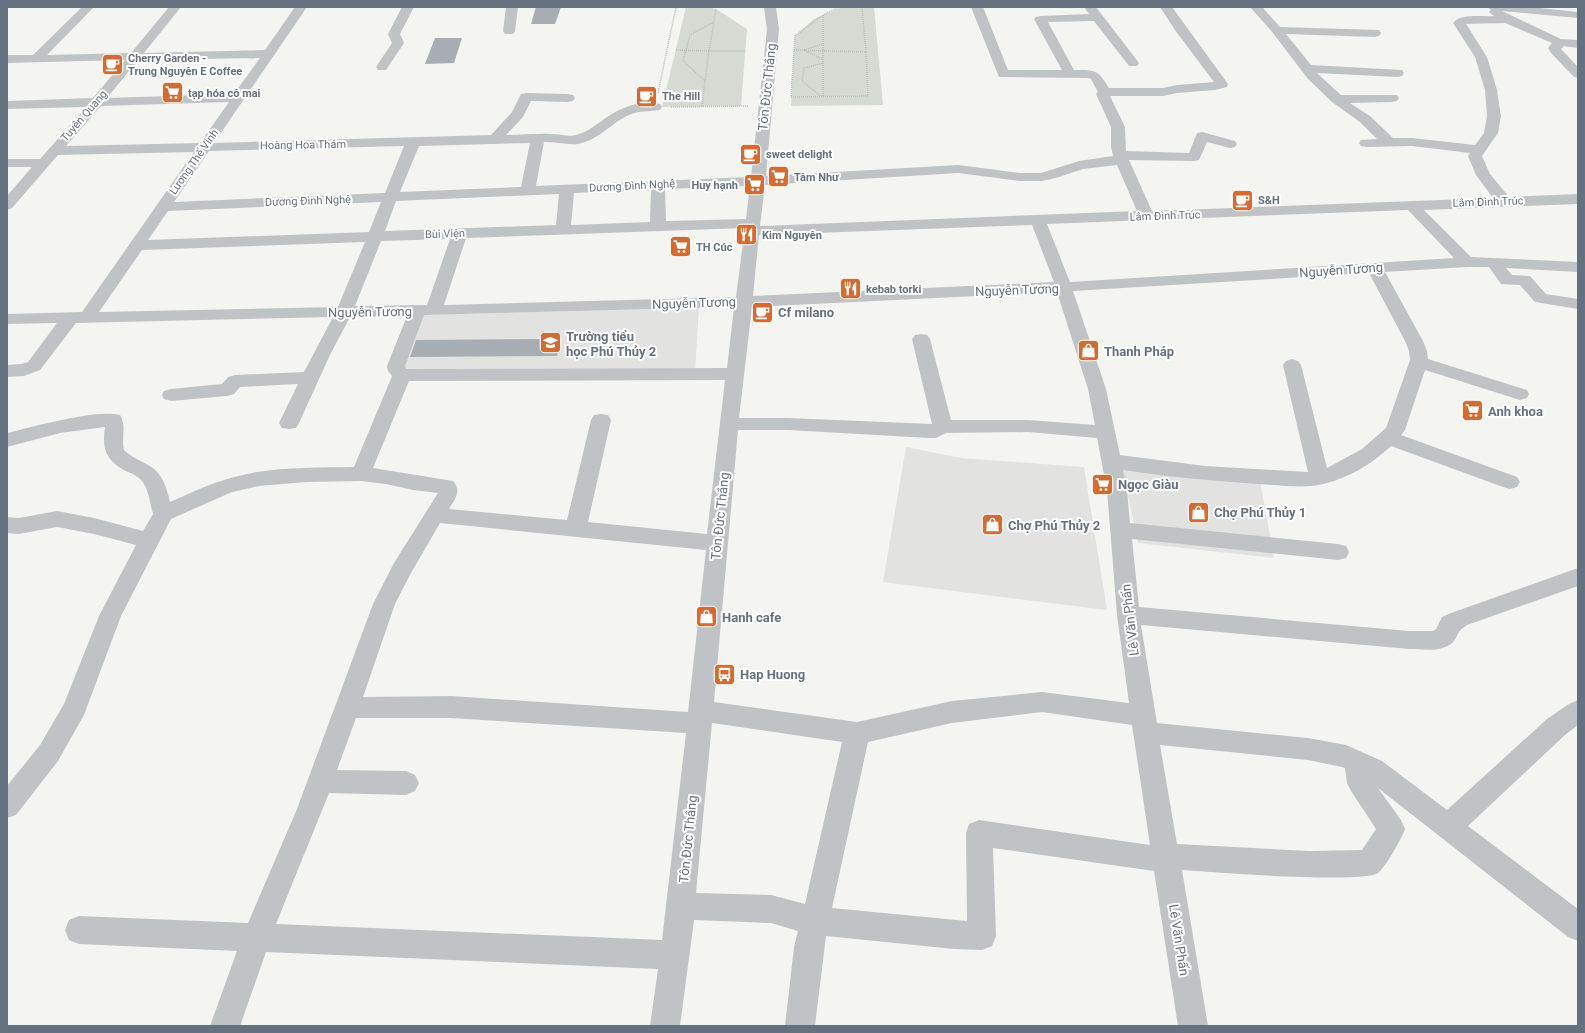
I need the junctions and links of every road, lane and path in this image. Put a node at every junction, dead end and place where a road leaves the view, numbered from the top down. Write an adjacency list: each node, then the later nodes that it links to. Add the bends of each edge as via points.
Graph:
1 (88, 7): 37 (street)
2 (175, 7): 36 (street, Tuyên Quang)
3 (302, 7): 35 (street, Lương Thế Vinh)
4 (408, 7): 42 (street, via 394,34 398,43)
5 (512, 7): 22 (street)
6 (676, 7): 58 (path)
7 (770, 7): 57 (street, Tôn Đức Thắng, via 773,29)
8 (839, 7): 17 (path)
9 (862, 7): 34 (path)
10 (977, 7): 45 (street, via 1003,74)
11 (1166, 7): 48 (street, via 1222,84 1176,88 1163,92)
12 (1256, 7): 21 (street)
13 (1485, 7): 19 (street)
14 (1488, 7): 18 (street)
15 (716, 9): 20 (path)
16 (1094, 12): 41 (street); 45 (street, via 1040,19)
17 (823, 15): 25 (path); 29 (path, via 795,36)
18 (1578, 15)
19 (1507, 19): 24 (street); 66 (street, via 1459,23 1481,57 1491,90 1494,116 1491,133)
20 (714, 22): 28 (path, via 690,35); 31 (path)
21 (1277, 30): 23 (street); 43 (street)
22 (509, 31)
23 (1375, 33)
24 (1559, 42): 26 (street); 46 (street, via 1555,50)
25 (823, 44): 30 (path); 33 (path)
26 (1578, 44)
27 (676, 50): 28 (path)
28 (686, 50): 31 (path); 47 (path, via 683,61)
29 (794, 50): 30 (path); 49 (path, via 791,98)
30 (804, 50): 33 (path); 38 (path)
31 (709, 51): 32 (path); 47 (path)
32 (745, 51)
33 (823, 51): 34 (path); 38 (path)
34 (866, 52): 49 (path, via 868,96)
35 (269, 54): 36 (street); 50 (street, Lương Thế Vinh)
36 (134, 58): 37 (street); 54 (street, Tuyên Quang)
37 (36, 59): 39 (street)
38 (823, 59): 40 (path)
39 (7, 60)
40 (823, 63): 49 (path); 49 (path, via 804,68 802,81)
41 (1133, 63)
42 (382, 67)
43 (1307, 69): 44 (street); 53 (street)
44 (1398, 73)
45 (1070, 74): 48 (street, via 1094,75)
46 (1578, 74)
47 (705, 81): 56 (path)
48 (1105, 92): 68 (street, via 1104,96 1118,127)
49 (823, 97)
50 (238, 98): 54 (street); 65 (street, Lương Thế Vinh)
51 (568, 98): 60 (street, via 526,97 518,114)
52 (1392, 98): 53 (street)
53 (1337, 99): 63 (street, via 1365,119)
54 (97, 102): 55 (street); 67 (street, Tuyên Quang)
55 (7, 105)
56 (702, 106): 57 (path); 58 (path)
57 (765, 106): 71 (street, Tôn Đức Thắng)
58 (655, 107): 59 (street, Hoàng Hoa Thám, via 636,108 621,114 600,130 576,140 564,142)
59 (545, 139): 60 (street, Hoàng Hoa Thám); 74 (street)
60 (494, 140): 61 (street, Hoàng Hoa Thám)
61 (413, 142): 65 (street, Hoàng Hoa Thám); 75 (street)
62 (1366, 142): 63 (street)
63 (1389, 142): 66 (street, via 1412,142)
64 (1230, 144): 68 (street, Dương Đình Nghệ, via 1202,136 1194,157)
65 (204, 147): 67 (street, Hoàng Hoa Thám); 80 (street, Lương Thế Vinh)
66 (1479, 150): 77 (street, via 1475,156 1483,177)
67 (54, 151): 70 (street, Tuyên Quang)
68 (1121, 157): 71 (street, Dương Đình Nghệ, via 1081,165 1040,178 958,169); 81 (street)
69 (7, 163): 70 (street)
70 (43, 163): 78 (street, Tuyên Quang)
71 (758, 181): 72 (street, Dương Đình Nghệ); 84 (street, Tôn Đức Thắng)
72 (658, 185): 73 (street, Dương Đình Nghệ); 83 (street)
73 (567, 190): 74 (street, Dương Đình Nghệ); 85 (street)
74 (528, 191): 75 (street, Dương Đình Nghệ)
75 (391, 198): 80 (street, Dương Đình Nghệ); 87 (street)
76 (1578, 199): 77 (street, Lâm Đình Trúc)
77 (1506, 202): 79 (street, Lâm Đình Trúc)
78 (7, 205)
79 (1411, 205): 81 (street, Lâm Đình Trúc); 89 (street)
80 (163, 207): 88 (street, Lương Thế Vinh)
81 (1147, 216): 82 (street, Lâm Đình Trúc)
82 (1038, 221): 84 (street, Lâm Đình Trúc); 93 (street, Lê Văn Phấn)
83 (658, 226): 84 (street, Bùi Viện); 85 (street, Bùi Viện)
84 (752, 227): 94 (street, Tôn Đức Thắng)
85 (563, 230): 86 (street, Bùi Viện)
86 (459, 234): 87 (street, Bùi Viện); 96 (street)
87 (375, 236): 88 (street, Bùi Viện); 97 (street)
88 (137, 245): 98 (street, Lương Thế Vinh)
89 (1467, 262): 90 (street, Nguyễn Tương); 92 (street, Nguyễn Tương)
90 (1494, 263): 91 (street, Nguyễn Tương); 95 (street, via 1507,280 1524,280 1541,298)
91 (1578, 267)
92 (1375, 268): 93 (street, Nguyễn Tương); 101 (street, via 1414,341 1418,351)
93 (1064, 288): 94 (street, Nguyễn Tương); 113 (street, Lê Văn Phấn, via 1097,389)
94 (743, 302): 96 (street, Nguyễn Tương); 104 (street, Tôn Đức Thắng)
95 (1578, 304)
96 (426, 311): 97 (street, Nguyễn Tương); 105 (street, via 396,366)
97 (344, 312): 98 (street, Nguyễn Tương); 106 (street)
98 (79, 317): 99 (street, Nguyễn Tương); 103 (street, Lương Thế Vinh, via 34,366 24,370)
99 (7, 319)
100 (921, 339): 112 (street)
101 (1418, 362): 107 (street); 114 (street, via 1401,417)
102 (1292, 365): 118 (street)
103 (7, 371)
104 (734, 374): 105 (street); 111 (street, Tôn Đức Thắng)
105 (402, 375): 117 (street)
106 (310, 378): 108 (street, via 235,381 227,390); 110 (street)
107 (1520, 394)
108 (171, 395)
109 (601, 420): 123 (street)
110 (289, 423)
111 (729, 424): 112 (street, via 788,424 928,431 936,431); 126 (street, Tôn Đức Thắng)
112 (942, 427): 113 (street, via 1028,426)
113 (1106, 432): 116 (street, Lê Văn Phấn)
114 (1389, 438): 118 (street, via 1356,462); 119 (street)
115 (7, 440): 120 (street, via 113,420 114,450 119,458 147,474 153,481)
116 (1112, 461): 118 (street, via 1227,475 1297,479); 124 (street, Lê Văn Phấn)
117 (361, 474): 120 (street, via 307,474 243,482 227,486); 121 (street, via 446,486 448,493)
118 (1319, 477)
119 (1510, 482)
120 (163, 514): 125 (street)
121 (434, 515): 123 (street); 130 (street, via 384,604)
122 (7, 525): 125 (street, via 19,526 56,519)
123 (576, 529): 126 (street)
124 (1120, 530): 127 (street); 129 (street, Lê Văn Phấn)
125 (149, 541): 138 (street, via 110,616 75,708 49,753)
126 (718, 543): 132 (street, Tôn Đức Thắng)
127 (1338, 552)
128 (1578, 577): 129 (street, via 1459,618 1450,624 1445,634 1437,640 1409,640)
129 (1128, 615): 133 (street, Lê Văn Phấn)
130 (348, 708): 132 (street, via 451,707); 136 (street)
131 (1578, 711): 139 (street, via 1556,727)
132 (700, 717): 134 (street); 141 (street, Tôn Đức Thắng)
133 (1144, 725): 134 (street, via 1042,702 952,712); 135 (street, via 1308,749 1346,756); 140 (street, Lê Văn Phấn)
134 (857, 733): 142 (street)
135 (1357, 761): 139 (street, via 1372,769); 140 (street, via 1360,782 1392,829 1369,863 1309,864)
136 (321, 782): 137 (street); 145 (street)
137 (406, 783)
138 (7, 806)
139 (1448, 827): 143 (street)
140 (1166, 858): 142 (street, via 978,833 982,936); 150 (street, Lê Văn Phấn)
141 (681, 906): 142 (street, via 771,909); 146 (street, Tôn Đức Thắng)
142 (815, 921): 149 (street, via 805,975)
143 (1578, 927)
144 (79, 930): 145 (street)
145 (256, 938): 146 (street); 147 (street)
146 (675, 955): 148 (street, Tôn Đức Thắng)
147 (225, 1026)
148 (665, 1026)
149 (800, 1026)
150 (1193, 1026)

